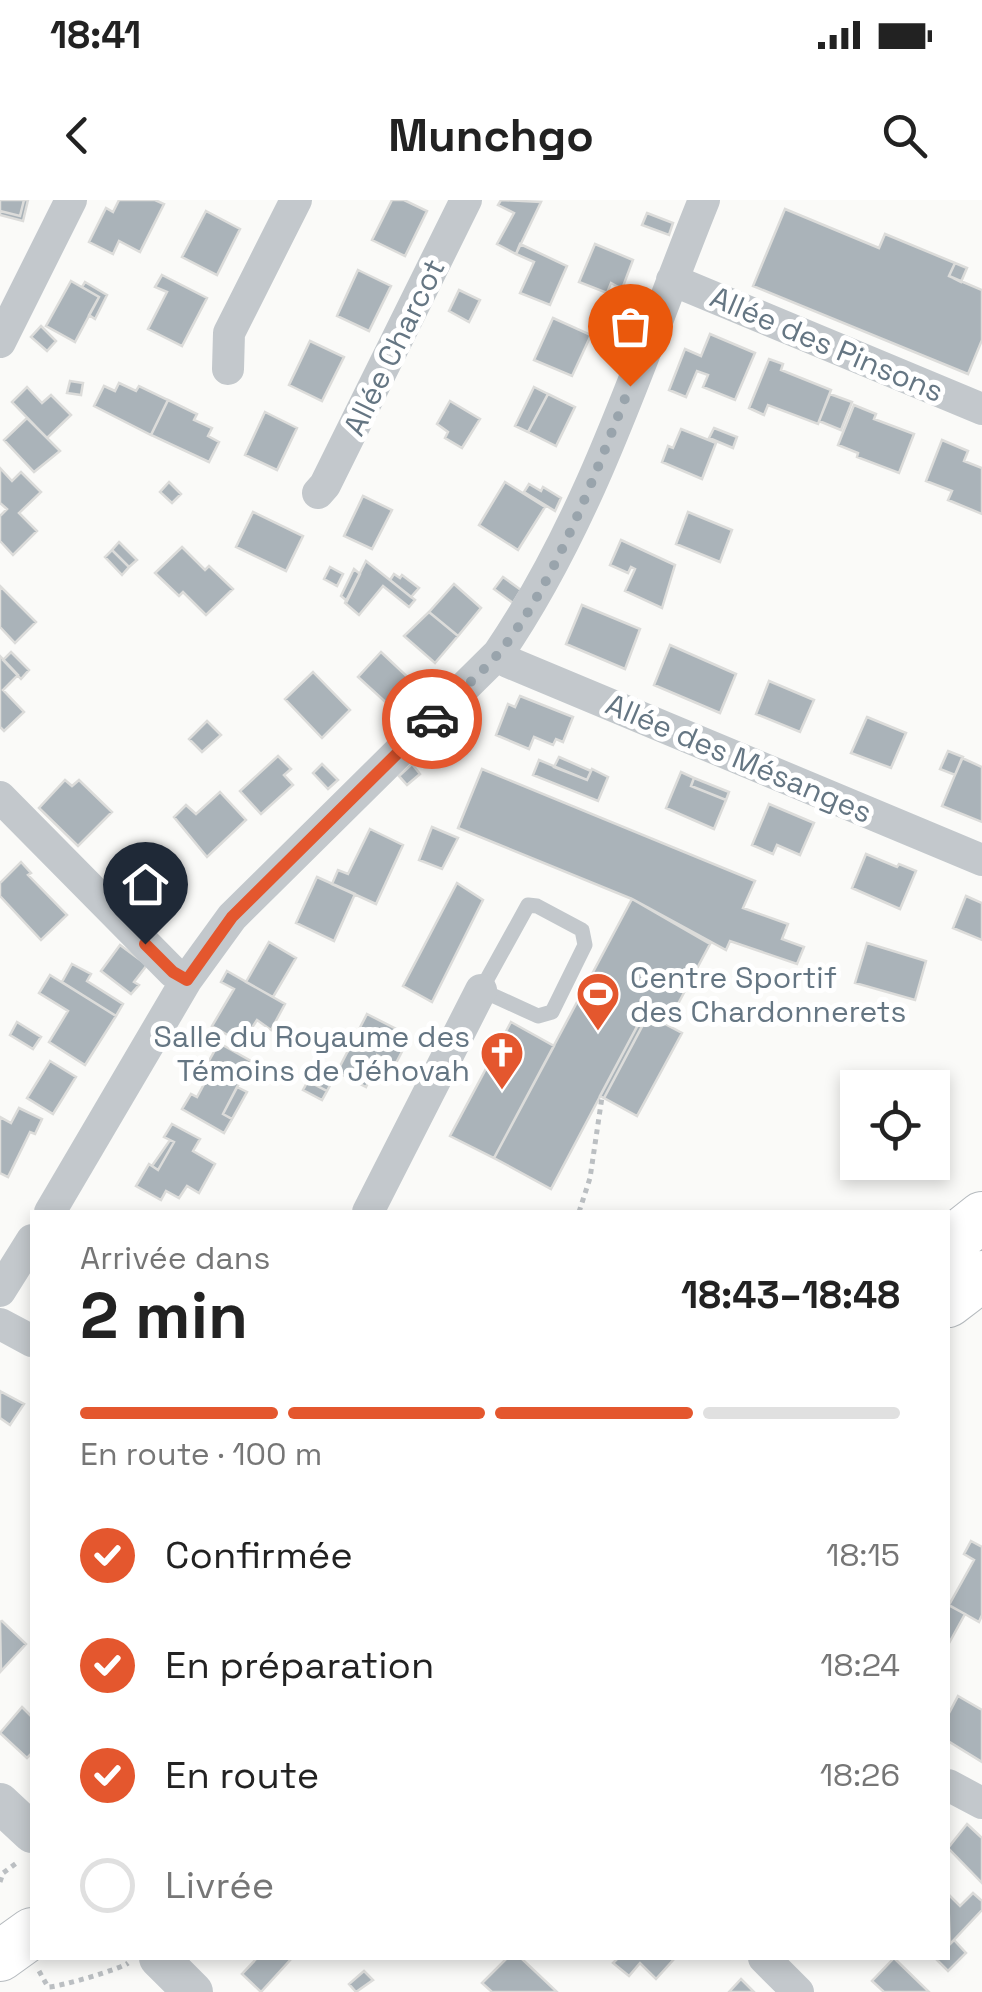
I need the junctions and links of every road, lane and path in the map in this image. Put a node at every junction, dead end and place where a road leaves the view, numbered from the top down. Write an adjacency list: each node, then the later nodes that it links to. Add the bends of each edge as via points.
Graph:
1 (72, 200): 6 (street)
2 (296, 200): 7 (street, via 230,333)
3 (466, 200): 9 (street, Allée Charcot)
4 (704, 200): 5 (street)
5 (672, 280): 8 (street, Allée des Pinsons); 10 (street, via 563,543)
6 (0, 342)
7 (228, 368)
8 (982, 409)
9 (318, 493)
10 (498, 654): 12 (street, Allée des Mésanges); 13 (street, via 232,917)
11 (0, 797): 13 (street)
12 (982, 860)
13 (187, 980): 16 (street)
14 (481, 990): 14 (lane, via 528,906 582,930 585,945 547,1016); 17 (street)
15 (602, 1097): 18 (path)
16 (51, 1210)
17 (369, 1210)
18 (580, 1210)
19 (982, 1217): 20 (main road)
20 (950, 1242)
21 (30, 1243): 23 (street)
22 (982, 1276): 24 (main road)
23 (0, 1291)
24 (950, 1300)
25 (0, 1324): 26 (street)
26 (30, 1340)
27 (950, 1786): 29 (street)
28 (0, 1803): 30 (street)
29 (982, 1803)
30 (30, 1831)
31 (30, 1853): 32 (path)
32 (0, 1882)
33 (30, 1899): 34 (main road)
34 (0, 1920)
35 (19, 1957): 36 (path, via 48,1987 119,1971)
36 (132, 1960)
37 (161, 1960): 39 (street)
38 (766, 1960): 40 (street)
39 (193, 1992)
40 (798, 1992)

